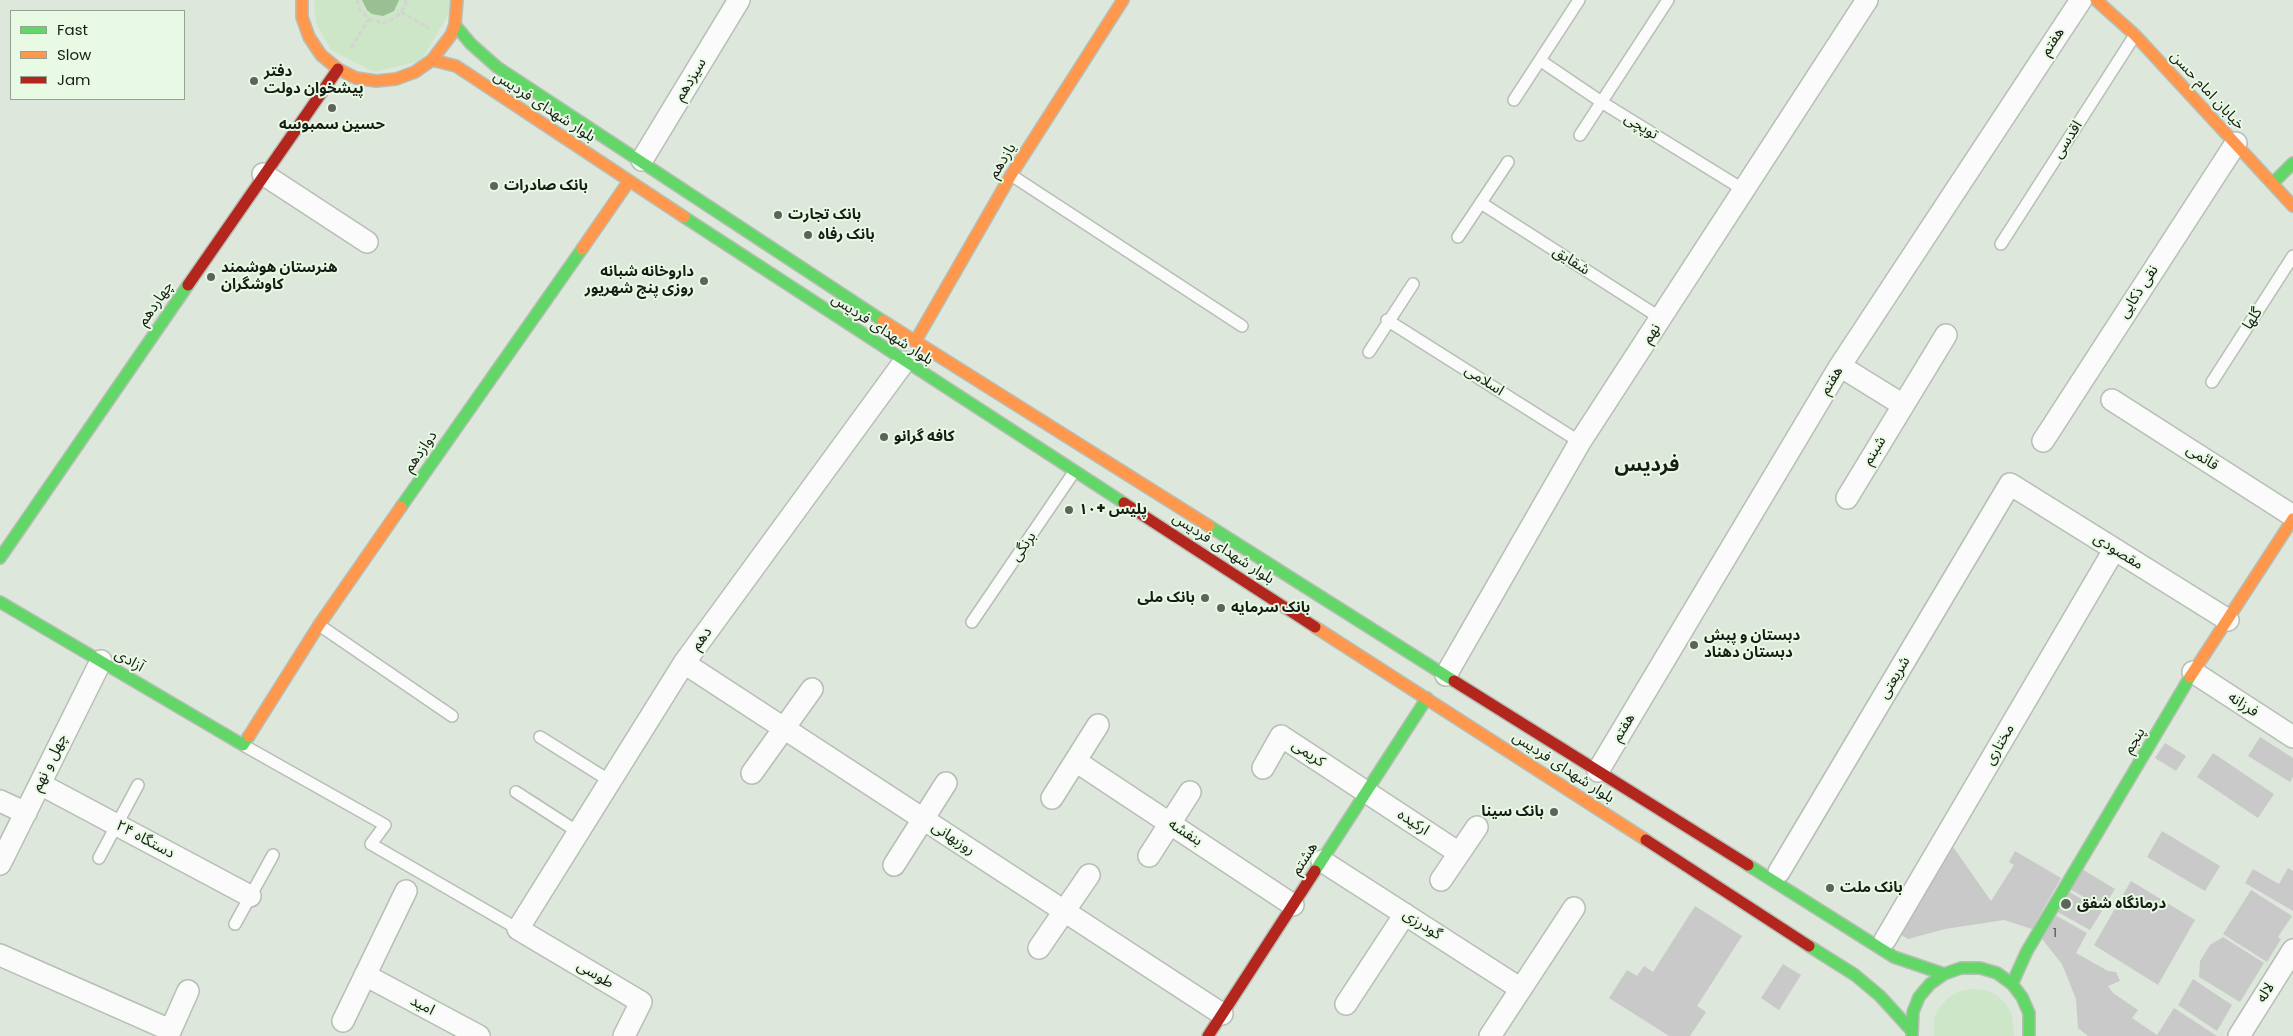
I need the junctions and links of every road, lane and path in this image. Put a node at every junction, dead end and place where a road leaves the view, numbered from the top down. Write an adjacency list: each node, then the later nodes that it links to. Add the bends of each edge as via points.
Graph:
1 (302, 0): 17 (main road, via 302,16 309,37 321,55)
2 (357, 0): 12 (path, via 360,10)
3 (406, 0): 12 (path, via 401,12 390,21)
4 (458, 0): 13 (main road)
5 (739, 0): 22 (street, سیزدهم)
6 (1123, 0): 26 (main road, یازدهم)
7 (1579, 0): 16 (lane)
8 (1668, 0): 19 (lane)
9 (1867, 0): 29 (street, نهم)
10 (2080, 0): 44 (street, هفتم)
11 (2096, 0): 14 (main road, خیابان امام حسن)
12 (369, 19): 17 (path)
13 (455, 25): 15 (main road, via 445,45); 22 (main road, بلوار شهدای فردیس, via 470,44 497,67)
14 (2135, 35): 21 (main road, خیابان امام حسن); 34 (lane, اقدسی)
15 (432, 60): 17 (main road, via 396,79 376,81 356,78); 27 (main road, بلوار شهدای فردیس, via 456,66)
16 (1541, 61): 18 (lane); 19 (lane, توپچی)
17 (338, 69): 25 (main road, چهاردهم)
18 (1514, 100)
19 (1603, 103): 20 (lane); 29 (lane, توپچی)
20 (1580, 135)
21 (2236, 143): 28 (main road, خیابان امام حسن); 48 (street, نقی ذکایی)
22 (642, 160): 41 (main road, بلوار شهدای فردیس)
23 (1508, 162): 30 (lane)
24 (2293, 163): 28 (main road)
25 (263, 174): 33 (street); 56 (main road, چهاردهم)
26 (1011, 175): 39 (lane); 41 (main road, یازدهم)
27 (629, 181): 43 (main road, بلوار شهدای فردیس); 60 (main road, دوازدهم)
28 (2273, 183): 31 (main road, خیابان امام حسن)
29 (1744, 190): 37 (street, نهم)
30 (1481, 203): 32 (lane); 37 (lane, شقایق)
31 (2293, 206)
32 (1458, 237)
33 (367, 242)
34 (2001, 244)
35 (2293, 256): 45 (lane, گلها)
36 (1413, 284): 38 (lane)
37 (1662, 319): 49 (street, نهم)
38 (1387, 320): 42 (lane); 49 (lane, اسلامی)
39 (1242, 326)
40 (1946, 334): 47 (street, شبنم)
41 (916, 342): 64 (main road, بلوار شهدای فردیس)
42 (1369, 352)
43 (904, 362): 50 (main road, بلوار شهدای فردیس); 62 (street, دهم)
44 (1840, 366): 47 (street); 75 (street, هفتم)
45 (2212, 382)
46 (2112, 400): 53 (street, قائمی)
47 (1903, 405): 52 (street, شبنم)
48 (2043, 441)
49 (1580, 442): 64 (street, نهم)
50 (1074, 472): 59 (lane, برنگی); 66 (main road, بلوار شهدای فردیس)
51 (2010, 484): 55 (street, مقصودی); 99 (street, شریعتی)
52 (1847, 498)
53 (2293, 518): 54 (main road, پنجم)
54 (2286, 545): 58 (main road, پنجم)
55 (2114, 550): 58 (street, مقصودی); 110 (street, مختاری)
56 (0, 558)
57 (2, 607): 61 (main road, آزادی)
58 (2228, 620): 63 (main road, پنجم)
59 (972, 622)
60 (319, 625): 67 (lane); 72 (main road, دوازدهم)
61 (101, 662): 72 (main road, آزادی); 79 (street, چهل و نهم)
62 (684, 663): 69 (street, روزبهانی); 77 (street, دهم)
63 (2194, 672): 71 (street, فرزانه); 116 (main road, پنجم, via 2027,951)
64 (1446, 675): 75 (main road, بلوار شهدای فردیس)
65 (812, 689): 69 (street)
66 (1427, 698): 83 (main road, هشتم); 123 (main road, بلوار شهدای فردیس, via 1855,975 1880,996)
67 (452, 716)
68 (1098, 725): 73 (street)
69 (784, 728): 76 (street); 87 (street, روزبهانی)
70 (540, 737): 77 (lane)
71 (2293, 737)
72 (243, 745): 109 (lane, via 385,825 371,844)
73 (1077, 762): 84 (street); 89 (street, بنفشه)
74 (1263, 768): 83 (street, کریمی, via 1281,736)
75 (1598, 771): 114 (main road, بلوار شهدای فردیس, via 1894,957)
76 (752, 774)
77 (610, 781): 91 (street, دهم)
78 (946, 783): 87 (street)
79 (40, 784): 86 (street, چهل و نهم); 88 (street, ۲۴ دستگاه)
80 (138, 785): 88 (lane)
81 (516, 792): 91 (lane)
82 (1190, 792): 89 (street)
83 (1366, 793): 92 (street, ارکیده); 96 (main road, هشتم)
84 (1052, 798)
85 (0, 800): 86 (street)
86 (26, 813): 97 (street, چهل و نهم)
87 (924, 819): 98 (street); 106 (street, روزبهانی)
88 (116, 824): 95 (lane); 103 (street, ۲۴ دستگاه)
89 (1170, 824): 94 (street); 104 (street, بنفشه)
90 (1478, 827): 92 (street)
91 (578, 832): 109 (street, دهم)
92 (1459, 853): 101 (street)
93 (273, 855): 103 (lane)
94 (1149, 856)
95 (98, 858)
96 (1322, 860): 104 (main road, هشتم); 107 (street, گودرزی)
97 (0, 864)
98 (894, 865)
99 (1779, 872)
100 (1089, 874): 106 (street)
101 (1441, 880)
102 (406, 891): 115 (street)
103 (250, 896): 108 (lane)
104 (1293, 905): 120 (main road, هشتم)
105 (1574, 908): 117 (street)
106 (1063, 910): 111 (street); 120 (street, روزبهانی)
107 (1405, 914): 117 (street, گودرزی); 119 (street)
108 (235, 924)
109 (518, 929): 126 (street, طوسی, via 640,1002)
110 (1886, 940)
111 (1039, 948)
112 (2293, 950): 129 (street, لاله)
113 (0, 956): 122 (street)
114 (1944, 974): 116 (main road, via 1962,968 1980,968 1997,973); 123 (main road, via 1920,997 1913,1012)
115 (365, 975): 121 (street); 125 (street, امید)
116 (2012, 984): 124 (main road, via 2029,1014)
117 (1521, 988): 128 (street)
118 (188, 990): 122 (street)
119 (1346, 1004)
120 (1222, 1014): 127 (main road, هشتم)
121 (343, 1021)
122 (169, 1033)
123 (1911, 1033)
124 (2031, 1034)
125 (479, 1036)
126 (624, 1036)
127 (1208, 1036)
128 (1490, 1036)
129 (2239, 1036)

